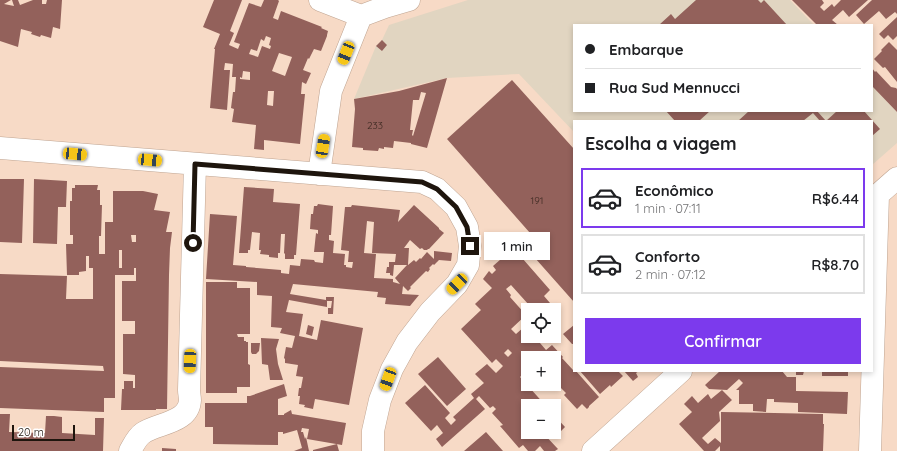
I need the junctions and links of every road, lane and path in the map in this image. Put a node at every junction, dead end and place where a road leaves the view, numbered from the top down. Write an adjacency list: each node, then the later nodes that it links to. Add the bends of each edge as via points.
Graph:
1 (320, 0): 3 (street)
2 (410, 0): 3 (street)
3 (361, 16): 6 (street, via 331,90)
4 (0, 148): 5 (street)
5 (195, 164): 6 (street); 12 (street, via 190,402 178,419 142,434)
6 (319, 174): 13 (street, via 422,182 437,189 456,207 467,227 470,246 468,265 457,284 430,312 407,342 392,369 380,400 373,430)
7 (897, 178): 8 (street)
8 (875, 197): 9 (street)
9 (873, 299)
10 (680, 372): 14 (street)
11 (872, 372): 15 (street)
12 (130, 451)
13 (373, 451)
14 (593, 451)
15 (870, 451)

